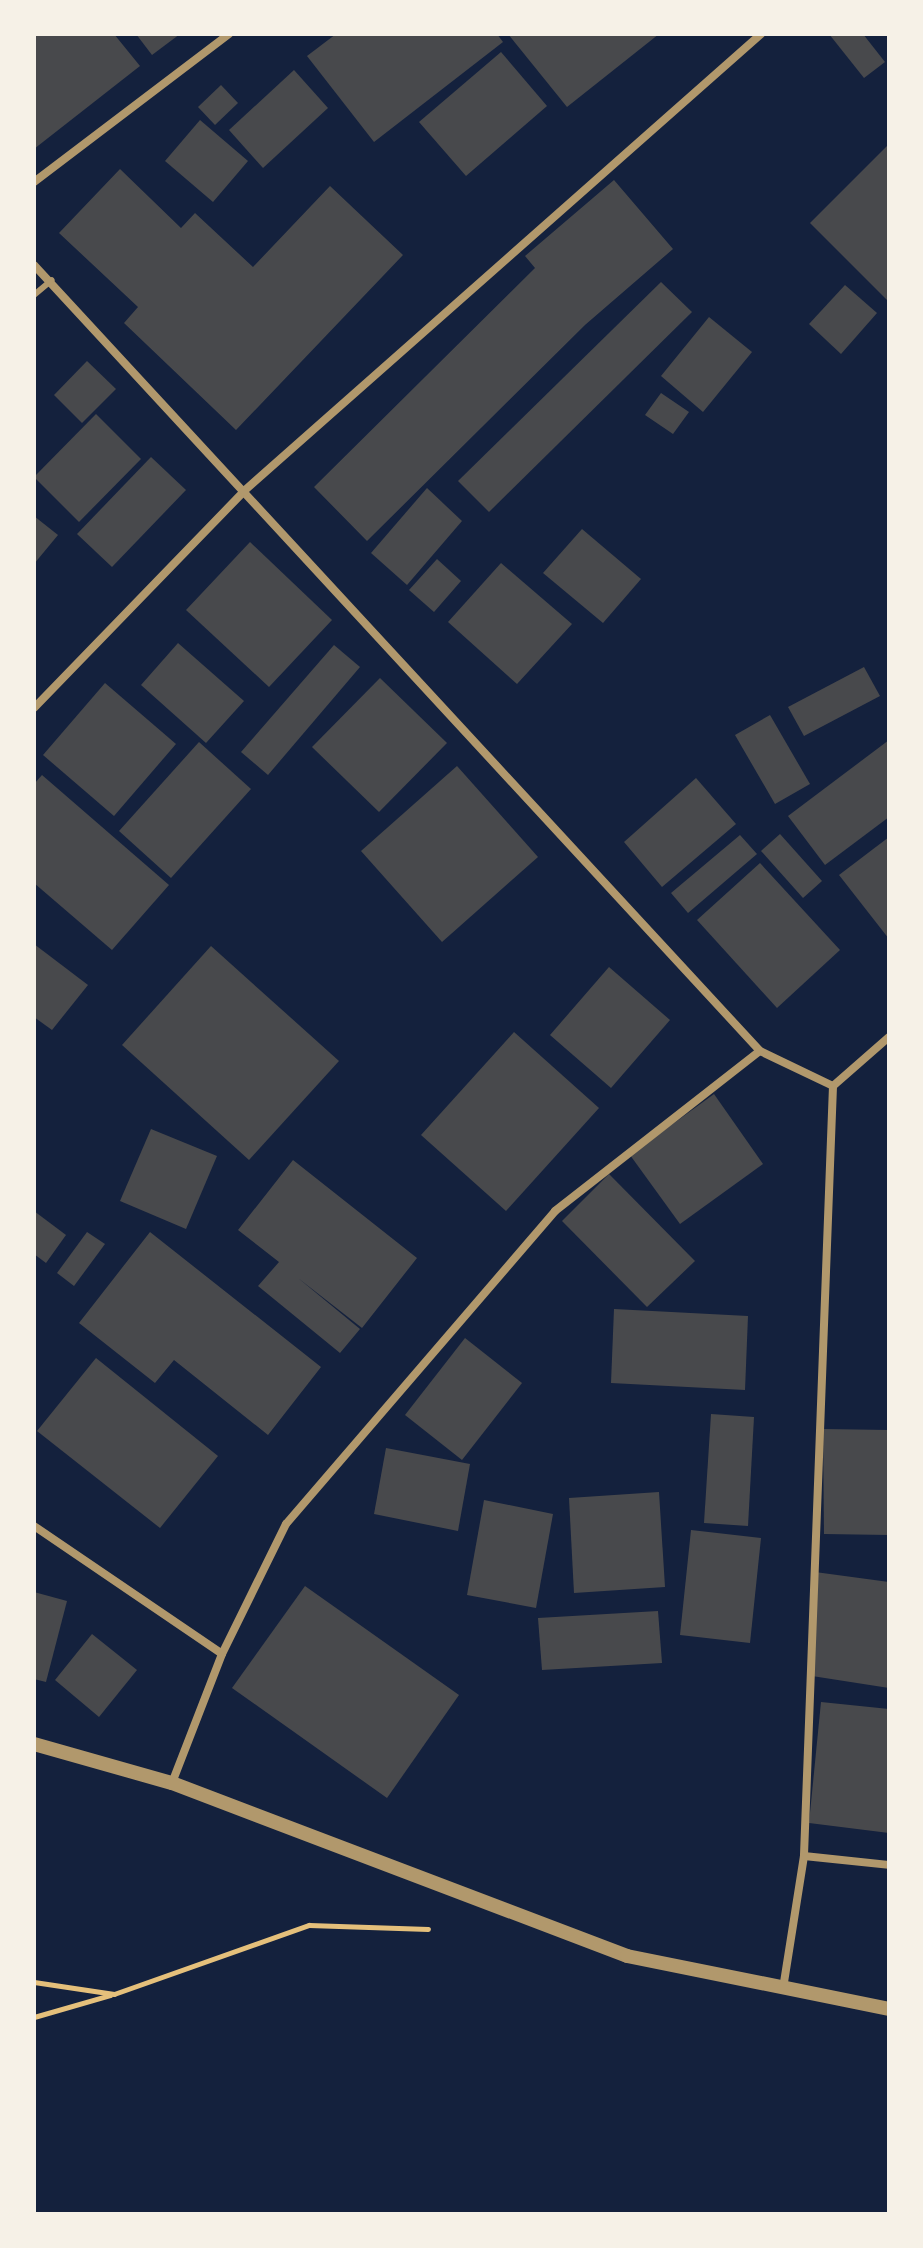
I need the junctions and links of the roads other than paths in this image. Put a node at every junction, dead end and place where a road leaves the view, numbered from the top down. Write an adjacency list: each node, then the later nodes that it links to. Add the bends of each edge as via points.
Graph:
1 (229, 34): 3 (street)
2 (761, 34): 7 (street)
3 (34, 182)
4 (34, 265): 5 (street)
5 (52, 280): 6 (lane); 7 (street)
6 (34, 295)
7 (244, 491): 8 (street); 10 (street)
8 (34, 708)
9 (889, 1037): 11 (street)
10 (760, 1051): 11 (street); 13 (street, via 555,1211 286,1524)
11 (833, 1086): 16 (street)
12 (34, 1526): 13 (street)
13 (222, 1654): 15 (street)
14 (34, 1744): 15 (street)
15 (172, 1783): 18 (street, via 627,1956)
16 (804, 1856): 17 (street); 18 (street)
17 (889, 1865)
18 (783, 1989): 19 (street)
19 (889, 2009)

